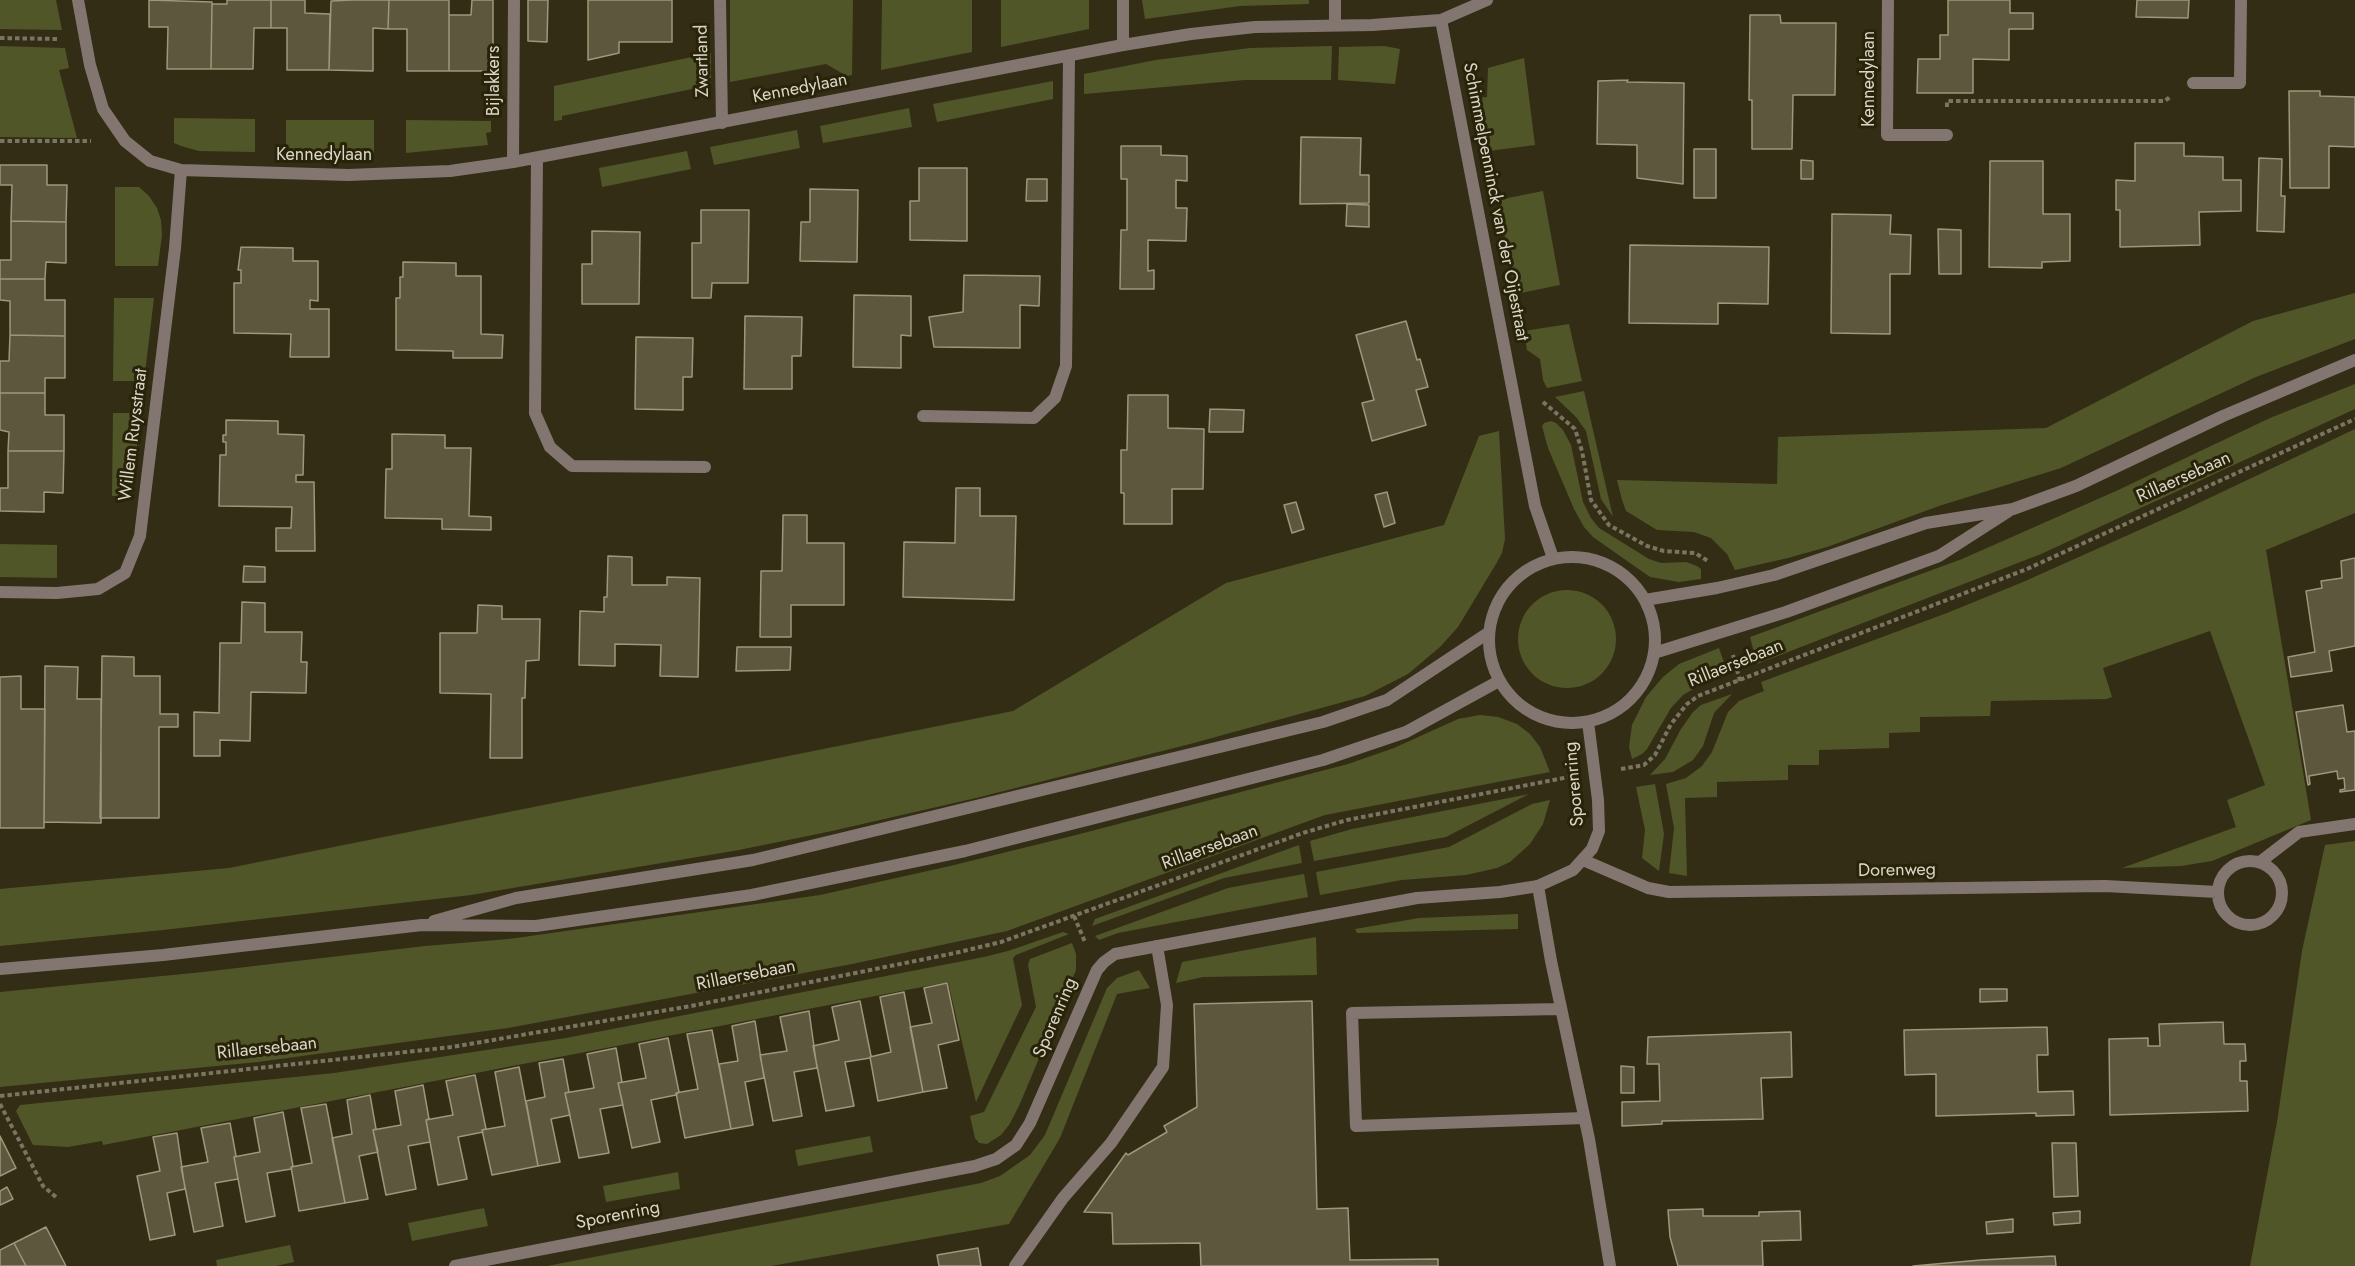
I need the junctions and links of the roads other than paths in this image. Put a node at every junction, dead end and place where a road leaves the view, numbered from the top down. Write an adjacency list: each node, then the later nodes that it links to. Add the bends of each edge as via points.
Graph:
1 (78, 0): 18 (street, Kennedylaan, via 103,109 125,141 150,161)
2 (514, 0): 17 (street, Bijlakkers)
3 (720, 0): 14 (street, Zwartland)
4 (1123, 0): 11 (street)
5 (1335, 0): 10 (street)
6 (1487, 0): 9 (street, Kennedylaan)
7 (1888, 0): 15 (street, Kennedylaan, via 1887,135)
8 (2241, 0): 13 (street, via 2241,83)
9 (1441, 20): 10 (street, Kennedylaan); 23 (street, Schimmelpenninck van der Oijestraat, via 1535,506)
10 (1335, 25): 11 (street, Kennedylaan, via 1255,27)
11 (1123, 45): 12 (street, Kennedylaan)
12 (1069, 56): 14 (street, Kennedylaan); 20 (street, via 1066,366 1054,398 1034,418)
13 (2193, 83)
14 (722, 123): 16 (street, Kennedylaan)
15 (1947, 135)
16 (537, 158): 17 (street, Kennedylaan); 21 (street, via 536,413 550,447 572,466)
17 (513, 162): 18 (street, Kennedylaan, via 450,171 348,175)
18 (182, 170): 24 (street, Willem Ruysstraat, via 140,537 125,573 98,589)
19 (2355, 360): 22 (street, Rillaersebaan, via 2223,416 2076,486)
20 (923, 416)
21 (705, 467)
22 (2013, 509): 25 (street, Rillaersebaan, via 1926,523 1774,575); 27 (street, Rillaersebaan, via 1939,556 1786,612)
23 (1553, 558): 25 (street, via 1580,557 1605,563 1628,578); 26 (street, via 1528,569 1508,586 1495,608)
24 (0, 592)
25 (1645, 600): 27 (street, via 1654,626)
26 (1488, 633): 28 (street, via 1490,658); 35 (street, via 1387,700 1323,722 753,860 516,897)
27 (1654, 653): 29 (street, via 1647,678 1632,698 1612,713)
28 (1499, 681): 29 (street, via 1512,698 1547,720); 35 (street, via 1406,732 1323,760 965,851 752,895 547,924)
29 (1588, 722): 31 (street, Sporenring, via 1599,831)
30 (2355, 824): 32 (street, via 2299,832)
31 (1583, 860): 33 (street, Sporenring, via 1573,870); 34 (street, Dorenweg, via 1647,888 1669,892 2106,886)
32 (2260, 862): 34 (street, via 2245,861 2232,867); 34 (street, via 2274,870 2282,884 2282,900 2265,923 2240,924 2228,917)
33 (1538, 886): 36 (street, Sporenring, via 1417,898); 38 (street)
34 (2217, 892)
35 (422, 925): 37 (street)
36 (1157, 946): 40 (street, Sporenring, via 1115,954 1096,970 1030,1123 1016,1145 996,1159); 41 (street, via 1167,1005 1163,1067 1111,1143 1063,1198)
37 (0, 969)
38 (1561, 1009): 39 (street); 39 (street, via 1352,1012 1356,1126)
39 (1584, 1118): 42 (street)
40 (455, 1266)
41 (1015, 1266)
42 (1611, 1266)

